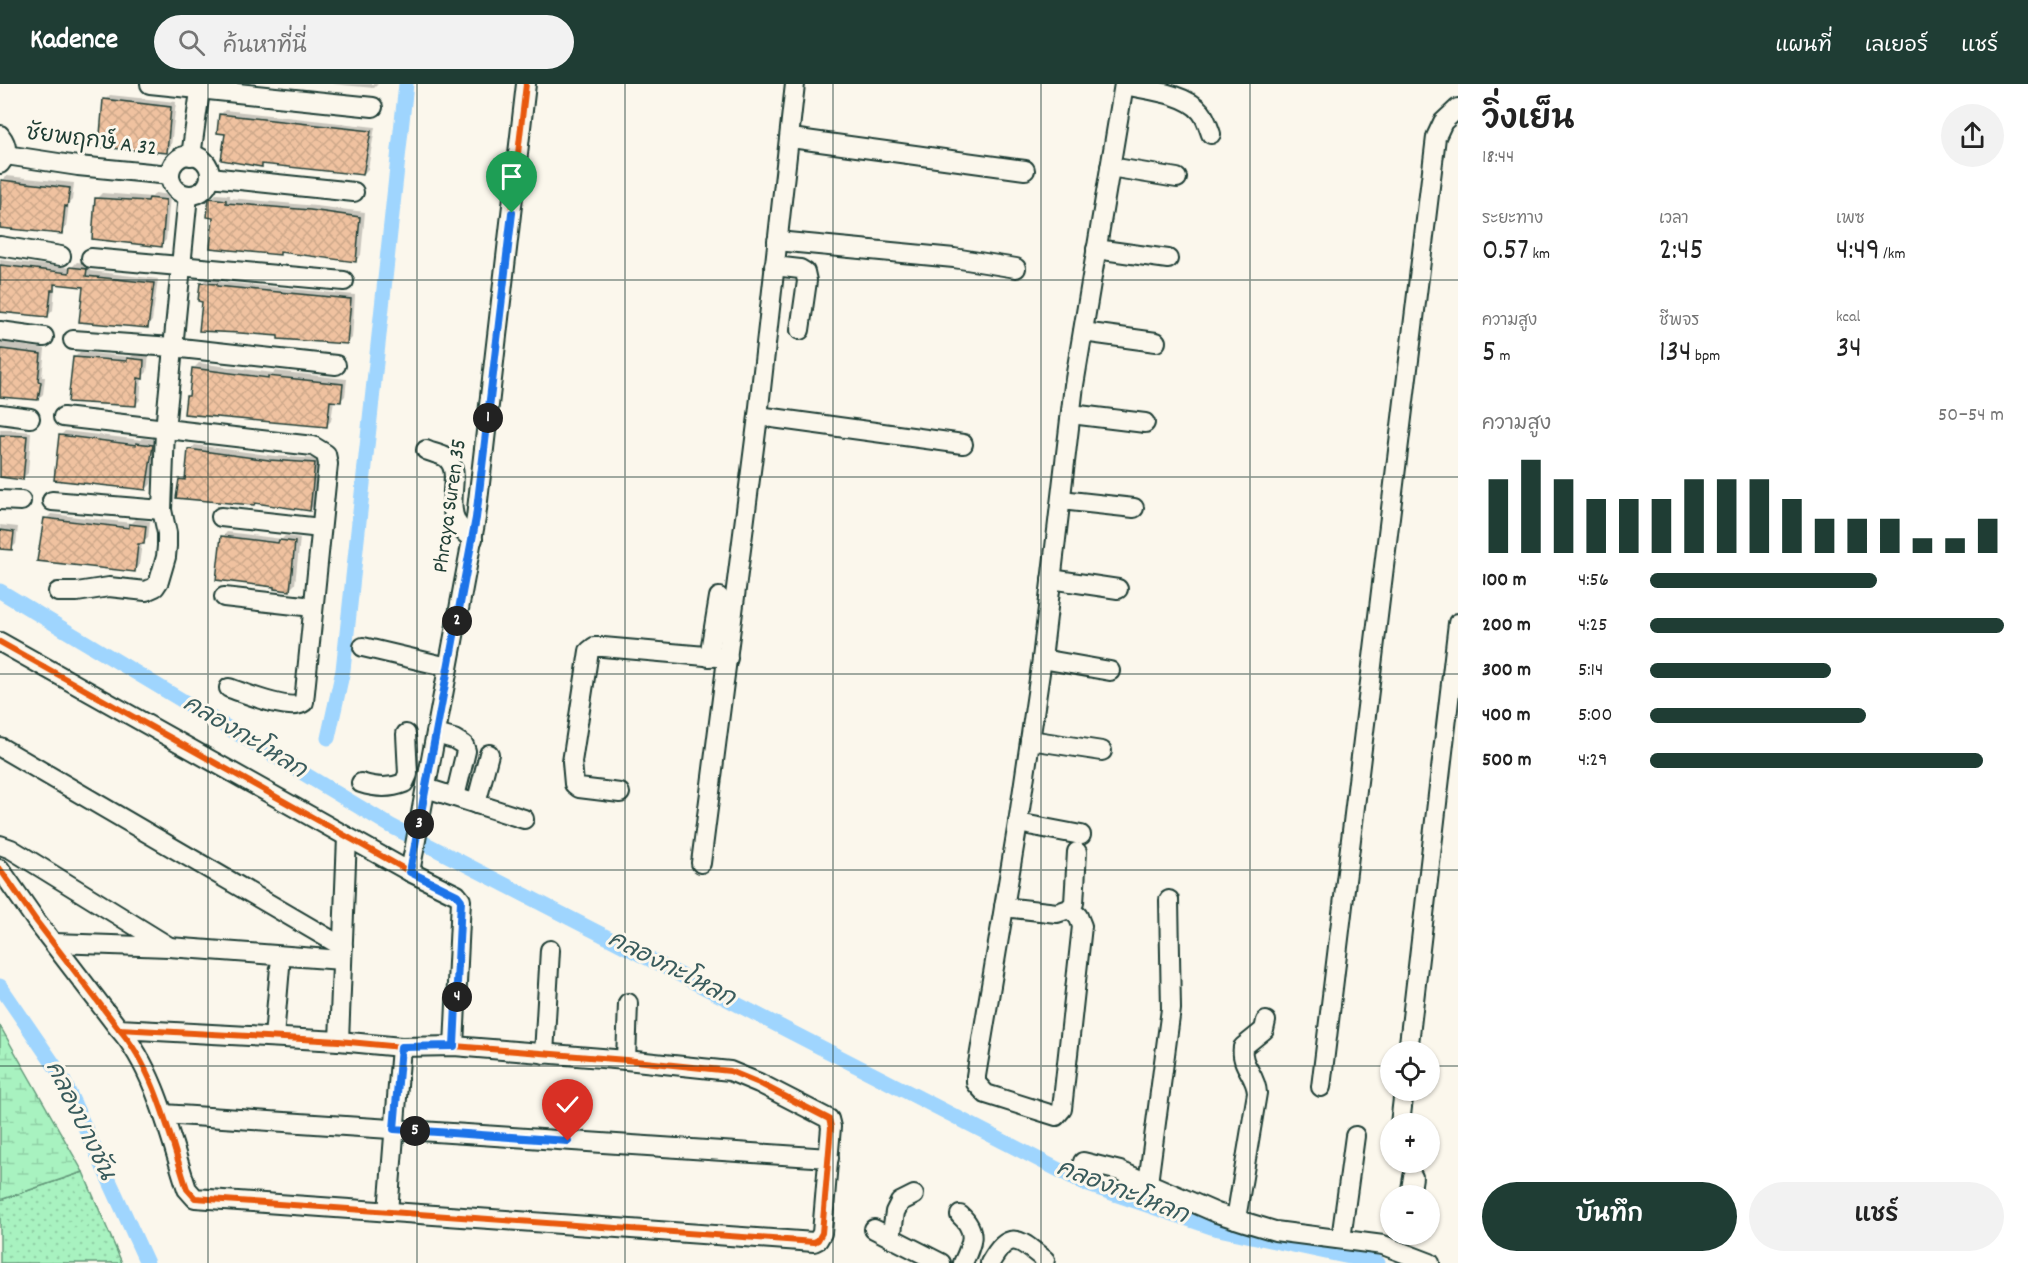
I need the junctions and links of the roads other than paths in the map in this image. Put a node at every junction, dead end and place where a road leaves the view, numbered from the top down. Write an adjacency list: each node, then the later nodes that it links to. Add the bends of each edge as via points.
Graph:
1 (150, 84): 5 (street)
2 (526, 84): 55 (street, Phraya Suren 35)
3 (795, 84): 10 (street)
4 (1124, 85): 8 (street, via 1182,98 1202,113); 13 (street)
5 (200, 87): 6 (street); 11 (street)
6 (373, 107)
7 (1458, 108): 109 (street, via 1443,122 1436,137)
8 (1211, 134)
9 (0, 135): 12 (street, via 5,141)
10 (790, 138): 14 (street); 20 (street)
11 (191, 156): 15 (street, via 179,159); 16 (street, via 203,160)
12 (3, 160): 15 (street, ชัยพฤกษ์ A 32)
13 (1110, 167): 17 (street); 22 (street)
14 (1025, 170)
15 (170, 175): 19 (street, via 173,187)
16 (210, 177): 18 (street); 19 (street, via 205,188)
17 (1176, 178)
18 (354, 192)
19 (188, 195): 27 (street)
20 (777, 241): 26 (street); 28 (street)
21 (0, 246): 23 (street)
22 (1096, 249): 25 (street); 32 (street)
23 (61, 256)
24 (91, 258): 27 (street)
25 (1168, 259)
26 (774, 266): 30 (street, via 805,272); 40 (street)
27 (182, 267): 29 (street); 36 (street)
28 (1016, 268)
29 (345, 281)
30 (800, 330)
31 (0, 331): 33 (street)
32 (1083, 332): 35 (street); 39 (street)
33 (44, 337)
34 (73, 340): 36 (street)
35 (1156, 342)
36 (172, 347): 37 (street); 44 (street)
37 (336, 365)
38 (0, 414): 42 (street)
39 (1071, 414): 43 (street); 48 (street)
40 (758, 416): 45 (street); 67 (street)
41 (63, 417): 44 (street)
42 (30, 418)
43 (1145, 423)
44 (165, 430): 52 (street); 54 (street, via 318,447 326,454 328,464)
45 (963, 444)
46 (426, 450): 55 (street, via 446,458 451,465 453,516 462,532)
47 (0, 500): 49 (street)
48 (1060, 500): 51 (street); 56 (street)
49 (21, 501)
50 (52, 501): 52 (street)
51 (1134, 508)
52 (162, 510): 58 (street, via 167,533 166,557 155,587 146,591 110,587)
53 (221, 517): 54 (street)
54 (321, 528): 61 (street)
55 (473, 538): 69 (street, Phraya Suren 35)
56 (1051, 579): 57 (street); 68 (street)
57 (1118, 589)
58 (58, 592)
59 (224, 597): 61 (street)
60 (719, 597): 66 (street)
61 (313, 607): 71 (street, via 305,698 301,705 285,706)
62 (1458, 623): 63 (street)
63 (1458, 630): 104 (street)
64 (0, 642): 86 (street)
65 (363, 647): 69 (street)
66 (709, 657): 67 (street); 81 (street, via 603,647 589,651 572,776 579,788)
67 (728, 658): 88 (street)
68 (1042, 659): 70 (street); 74 (street)
69 (448, 667): 73 (street, Phraya Suren 35)
70 (1110, 671)
71 (229, 688)
72 (406, 734): 78 (street)
73 (436, 734): 79 (street, Phraya Suren 35); 82 (street, via 454,739 466,751)
74 (1030, 740): 76 (street); 85 (street)
75 (0, 747): 97 (street)
76 (1102, 751)
77 (489, 754): 83 (street)
78 (408, 774): 79 (street); 80 (street, via 404,783 394,787)
79 (427, 782): 82 (street); 89 (street, Phraya Suren 35)
80 (361, 783)
81 (620, 793)
82 (455, 797): 83 (street)
83 (477, 804): 84 (street)
84 (524, 819)
85 (1018, 823): 92 (street); 93 (street, via 1079,843 1074,903)
86 (346, 837): 89 (street); 97 (street)
87 (0, 845): 95 (street)
88 (701, 863)
89 (411, 866): 105 (street, via 461,900)
90 (0, 869): 94 (street)
91 (1169, 900): 116 (street, via 1171,1009)
92 (1004, 907): 93 (street, via 1057,913); 93 (street, via 976,1083 986,1094 1056,1116 1062,1109 1082,926)
93 (1070, 909)
94 (54, 943): 95 (street); 101 (street)
95 (169, 947): 97 (street)
96 (550, 950): 107 (street)
97 (343, 953): 103 (street)
98 (280, 967): 102 (street)
99 (628, 1003): 108 (street)
100 (1266, 1021): 121 (street, via 1264,1030 1243,1047 1244,1063 1256,1083 1257,1093)
101 (119, 1029): 102 (street); 110 (street, via 140,1056)
102 (274, 1037): 103 (street)
103 (339, 1041): 106 (street)
104 (1409, 1041)
105 (454, 1046): 106 (street); 107 (street)
106 (401, 1047): 111 (street)
107 (544, 1054): 108 (street)
108 (626, 1060): 113 (street, via 730,1071 759,1083 829,1119)
109 (1321, 1087)
110 (163, 1114): 111 (street); 119 (street, via 187,1189 195,1198)
111 (394, 1129): 113 (street); 119 (street)
112 (1355, 1136): 124 (street)
113 (829, 1158): 119 (street, via 822,1233 814,1242)
114 (1083, 1162): 116 (street)
115 (1413, 1177): 117 (street)
116 (1148, 1183): 121 (street)
117 (1412, 1185)
118 (914, 1195): 123 (street, via 900,1202)
119 (388, 1212)
120 (960, 1215): 129 (street, via 969,1223 972,1234)
121 (1236, 1219): 124 (street, via 1275,1231)
122 (874, 1229): 123 (street)
123 (891, 1238): 128 (street)
124 (1341, 1239): 125 (street)
125 (1380, 1245)
126 (1407, 1245): 131 (street)
127 (1045, 1260): 130 (street, via 1028,1246 1010,1240)
128 (939, 1262)
129 (963, 1263)
130 (990, 1263)
131 (1430, 1263)

